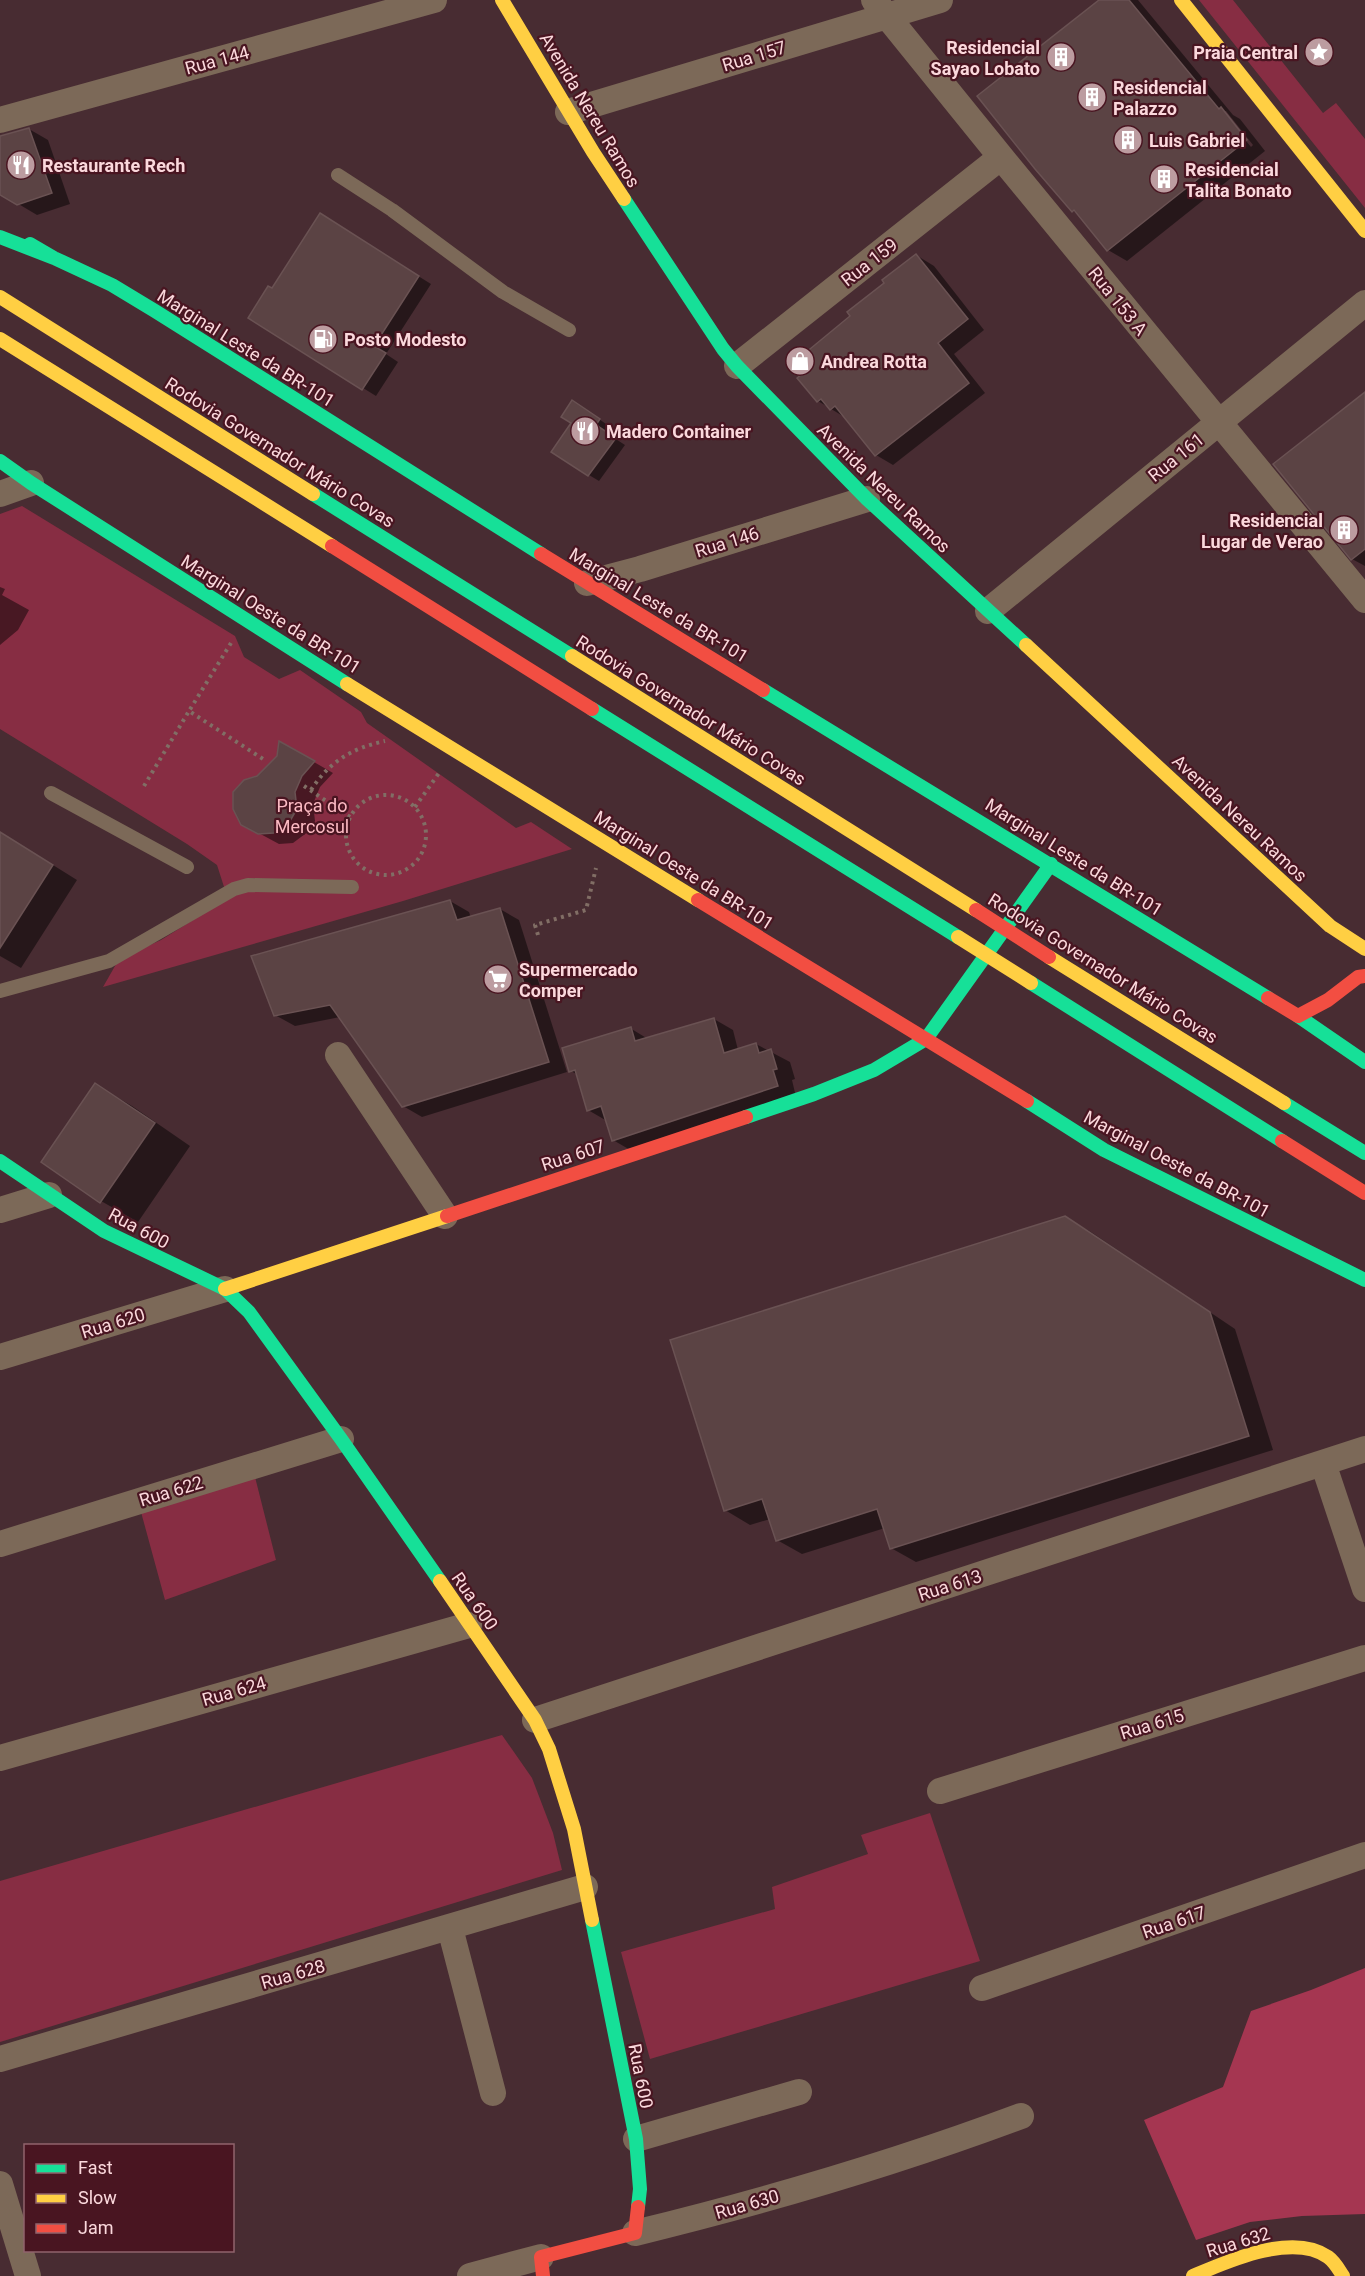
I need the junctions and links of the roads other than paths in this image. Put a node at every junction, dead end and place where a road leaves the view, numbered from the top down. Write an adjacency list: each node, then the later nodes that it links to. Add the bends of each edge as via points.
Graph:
1 (434, 0): 7 (street, Rua 144)
2 (502, 0): 6 (main road, Avenida Nereu Ramos)
3 (940, 0): 5 (street, Rua 157)
4 (1181, 0): 11 (main road)
5 (881, 8): 6 (street, Rua 157); 8 (street, Rua 153 A)
6 (568, 111): 18 (main road, Avenida Nereu Ramos, via 675,278)
7 (0, 120)
8 (1001, 157): 18 (street, Rua 159); 19 (street, Rua 153 A)
9 (338, 175): 16 (lane, via 503,292)
10 (0, 226): 13 (main road, Marginal Leste da BR-101)
11 (1365, 231)
12 (0, 237): 13 (main road)
13 (54, 258): 24 (main road, Marginal Leste da BR-101, via 129,296)
14 (0, 297): 39 (main road, Rodovia Governador Mário Covas, bridge)
15 (1365, 303): 19 (street, Rua 161)
16 (569, 330)
17 (0, 339): 41 (main road, bridge)
18 (737, 366): 23 (main road, Avenida Nereu Ramos)
19 (1218, 423): 25 (street, Rua 153 A); 26 (street, Rua 161)
20 (0, 461): 21 (main road, Marginal Oeste da BR-101)
21 (31, 483): 22 (street); 36 (main road, Marginal Oeste da BR-101, via 603,842)
22 (0, 494)
23 (867, 499): 24 (street, Rua 146); 26 (main road, Avenida Nereu Ramos)
24 (587, 583): 28 (main road, Marginal Leste da BR-101)
25 (1365, 600)
26 (988, 611): 31 (main road, Avenida Nereu Ramos)
27 (51, 793): 29 (lane)
28 (1051, 864): 35 (main road, Marginal Leste da BR-101); 36 (main road)
29 (187, 867)
30 (352, 887): 34 (lane, via 248,885 234,889 109,961)
31 (1330, 926): 32 (main road, Avenida Nereu Ramos); 33 (main road, Avenida Nereu Ramos)
32 (1365, 949)
33 (1363, 979): 35 (main road)
34 (0, 991)
35 (1298, 1016): 38 (main road, Marginal Leste da BR-101)
36 (926, 1039): 44 (main road, Rua 607, via 874,1070 814,1094); 45 (main road, Marginal Oeste da BR-101, via 1104,1150)
37 (338, 1055): 44 (street)
38 (1365, 1062)
39 (1365, 1153)
40 (0, 1161): 42 (main road, Rua 600)
41 (1365, 1193)
42 (49, 1195): 43 (street); 46 (main road, Rua 600, via 104,1231)
43 (0, 1210)
44 (445, 1216): 46 (main road, Rua 607)
45 (1365, 1280)
46 (225, 1289): 47 (street, Rua 620); 48 (main road, Rua 600, via 249,1312)
47 (0, 1357)
48 (341, 1439): 51 (street, Rua 622); 53 (main road, Rua 600)
49 (1365, 1449): 50 (street, Rua 613)
50 (1323, 1463): 52 (street); 55 (street, Rua 613)
51 (0, 1544)
52 (1365, 1590)
53 (469, 1625): 55 (main road, Rua 600); 56 (street, Rua 624)
54 (1365, 1658): 57 (street, Rua 615)
55 (535, 1720): 59 (main road, Rua 600, via 561,1786)
56 (0, 1758)
57 (940, 1791)
58 (1365, 1855): 61 (street, Rua 617)
59 (585, 1887): 60 (street, Rua 628); 66 (main road, Rua 600)
60 (450, 1928): 62 (street, Rua 628); 64 (street)
61 (982, 1988)
62 (0, 2059)
63 (800, 2092): 66 (street)
64 (494, 2093)
65 (1021, 2116): 68 (street, Rua 630, via 831,2179)
66 (636, 2139): 68 (main road, Rua 600, via 640,2189)
67 (0, 2184): 70 (street)
68 (635, 2233): 69 (main road, Rua 630)
69 (542, 2266): 71 (street, Rua 630)
70 (28, 2276)
71 (470, 2276)
72 (1193, 2276): 73 (main road, Rua 632, via 1283,2247 1311,2249 1329,2258)
73 (1342, 2276)

